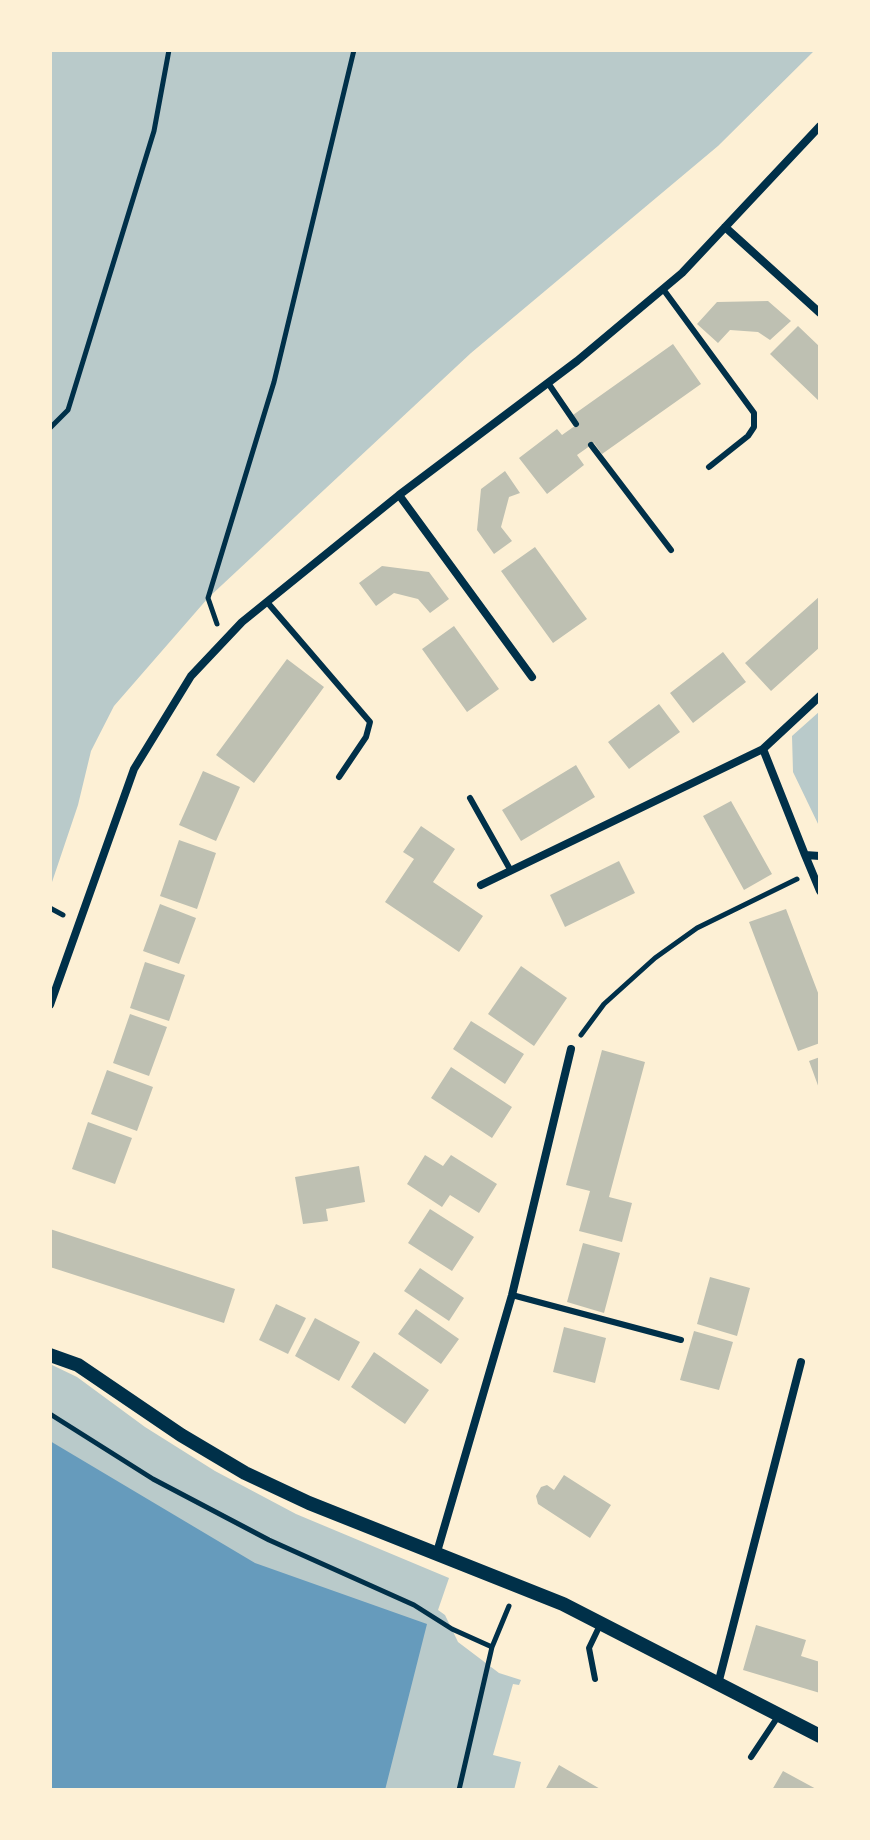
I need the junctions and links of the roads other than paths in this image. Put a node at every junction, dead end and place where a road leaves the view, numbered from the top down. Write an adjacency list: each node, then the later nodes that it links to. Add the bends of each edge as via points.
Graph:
1 (820, 126): 2 (street)
2 (725, 227): 3 (street); 4 (street)
3 (663, 289): 5 (street); 8 (lane, via 754,413 748,436)
4 (820, 313)
5 (548, 383): 6 (lane); 9 (street)
6 (576, 424)
7 (591, 445): 10 (lane)
8 (709, 467)
9 (399, 495): 11 (street); 12 (street)
10 (671, 550)
11 (267, 602): 15 (lane, via 370,722); 22 (street, via 191,676 134,769)
12 (532, 677)
13 (820, 696): 14 (street)
14 (763, 749): 17 (street); 19 (street)
15 (339, 777)
16 (470, 798): 19 (lane)
17 (805, 855): 18 (street); 21 (street)
18 (820, 856)
19 (511, 871): 20 (street)
20 (481, 885)
21 (820, 891)
22 (50, 1005)
23 (571, 1049): 24 (street)
24 (512, 1295): 25 (lane); 28 (street)
25 (681, 1340)
26 (50, 1355): 28 (street, via 78,1365 245,1473)
27 (801, 1362): 31 (street)
28 (437, 1552): 29 (street)
29 (601, 1623): 30 (lane, via 589,1648); 31 (street)
30 (595, 1679)
31 (718, 1684): 32 (street)
32 (779, 1715): 33 (street); 34 (lane)
33 (820, 1736)
34 (751, 1757)

